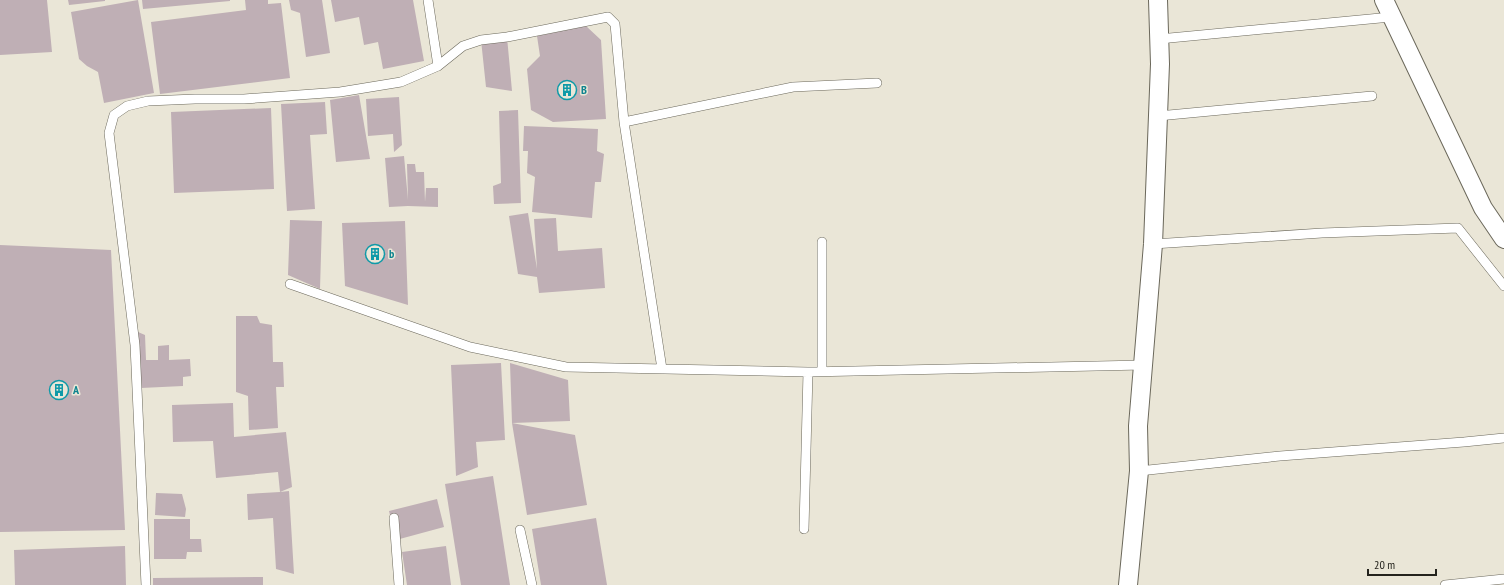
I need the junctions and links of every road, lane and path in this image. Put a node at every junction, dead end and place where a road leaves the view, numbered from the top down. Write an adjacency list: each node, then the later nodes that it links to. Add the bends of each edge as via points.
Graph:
1 (428, 0): 6 (lane)
2 (1158, 0): 5 (street)
3 (1384, 0): 4 (street)
4 (1391, 17): 5 (lane); 11 (street, via 1483,208)
5 (1159, 39): 9 (street)
6 (438, 66): 10 (lane, via 463,46 475,42 608,18 615,24); 26 (lane, via 401,82 340,92 244,99 148,101 127,106 114,115 109,133 136,345)
7 (877, 83): 10 (lane, via 793,87)
8 (1372, 96): 9 (lane)
9 (1158, 116): 13 (street)
10 (624, 122): 17 (lane)
11 (1504, 239)
12 (822, 242): 18 (lane)
13 (1153, 244): 15 (lane, via 1458,228); 16 (street)
14 (290, 284): 17 (lane, via 470,347 566,366)
15 (1504, 286)
16 (1144, 365): 18 (lane); 21 (street, via 1138,426)
17 (662, 369): 19 (lane)
18 (822, 371): 19 (lane)
19 (808, 372): 23 (lane)
20 (1504, 438): 21 (lane, via 1280,456)
21 (1139, 471): 29 (street)
22 (394, 518): 27 (lane)
23 (804, 529)
24 (520, 530): 28 (lane)
25 (1504, 579): 30 (lane)
26 (146, 585)
27 (399, 585)
28 (532, 585)
29 (1128, 585)
30 (1445, 585)

